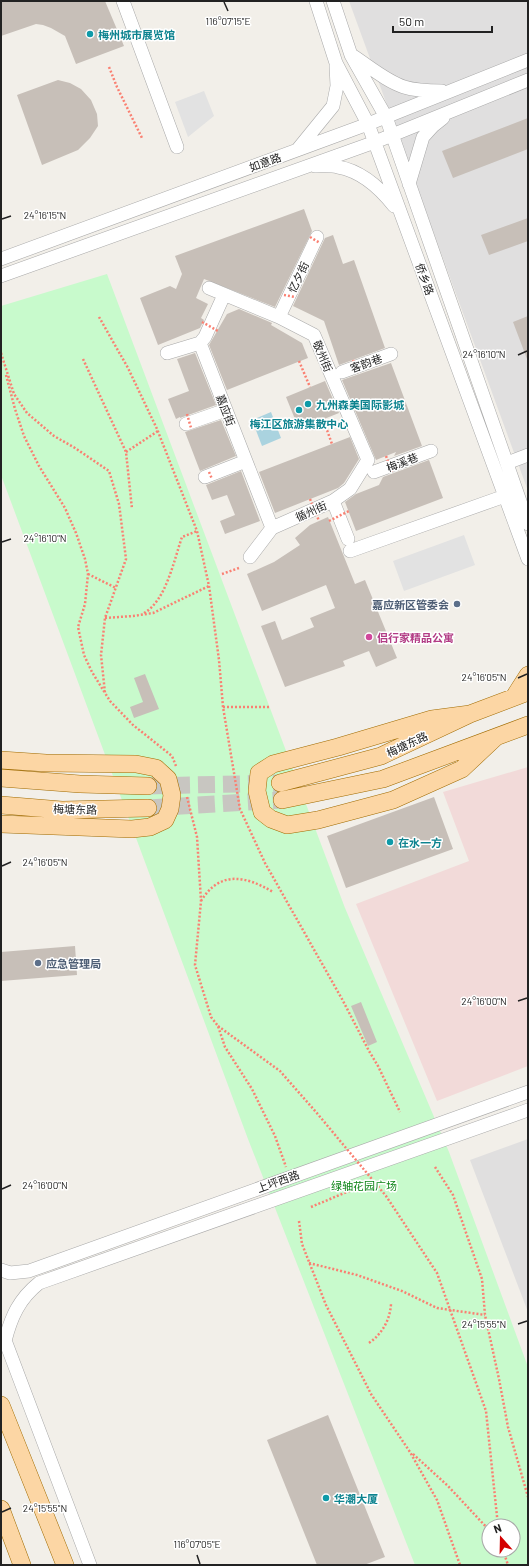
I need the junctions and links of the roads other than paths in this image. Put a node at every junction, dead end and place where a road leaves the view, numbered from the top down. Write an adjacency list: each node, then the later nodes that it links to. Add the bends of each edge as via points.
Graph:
1 (123, 1): 14 (street)
2 (316, 1): 6 (street, 侨乡路)
3 (333, 1): 4 (street, 侨乡路)
4 (351, 55): 8 (street, via 387,80 405,88); 10 (street, 侨乡路)
5 (528, 60): 8 (street, 如意路)
6 (336, 63): 11 (street, 侨乡路); 15 (street, via 337,86 333,106)
7 (528, 80): 9 (street, 如意路)
8 (450, 91): 10 (street, 如意路)
9 (451, 111): 12 (street, 如意路); 17 (street, via 423,137)
10 (386, 117): 11 (street, 如意路); 12 (street, 侨乡路)
11 (368, 124): 13 (street, 侨乡路); 15 (street, 如意路)
12 (392, 135): 13 (street, 如意路); 17 (street, 侨乡路)
13 (375, 142): 16 (street, 如意路); 18 (street, 侨乡路)
14 (177, 147)
15 (298, 150): 20 (street, 如意路)
16 (308, 165): 18 (street, via 337,167 350,171 379,188); 21 (street, 如意路)
17 (409, 184): 35 (street, 侨乡路)
18 (401, 214): 38 (street, 侨乡路)
19 (315, 239): 24 (street, 忆夕街)
20 (1, 259)
21 (1, 276)
22 (210, 288): 23 (street, 敬州街)
23 (224, 295): 24 (street, 敬州街); 25 (street)
24 (279, 317): 33 (street, 敬州街, via 314,335)
25 (200, 343): 26 (street); 29 (street, 嘉应街)
26 (167, 353)
27 (390, 354): 28 (street, 客韵巷)
28 (342, 372)
29 (226, 410): 30 (street); 34 (street, 嘉应街)
30 (188, 422)
31 (431, 451): 36 (street, 梅溪巷)
32 (528, 455): 35 (street)
33 (368, 460): 39 (street, 循州街, via 350,489)
34 (246, 461): 37 (street); 41 (street, 嘉应街)
35 (507, 463): 40 (street, 侨乡路)
36 (374, 472)
37 (209, 476)
38 (505, 496): 39 (street, via 349,545); 43 (street, 侨乡路)
39 (333, 501): 41 (street, 循州街)
40 (528, 524)
41 (272, 528): 42 (street, 循州街)
42 (250, 557)
43 (528, 559)
44 (528, 675): 45 (main road)
45 (521, 695): 46 (main road, 梅塘东路)
46 (470, 714): 48 (main road, via 432,719 273,764 259,773 257,791 262,812 271,819 287,825 318,820 393,800 462,769); 51 (main road, 梅塘东路, via 381,756)
47 (525, 728): 48 (main road, 梅塘东路)
48 (495, 738): 53 (main road, 梅塘东路, via 383,779)
49 (1, 760): 56 (main road, via 136,764 156,768 168,779 172,796 165,820 150,827 132,829)
50 (1, 778): 52 (main road)
51 (280, 783)
52 (148, 786)
53 (282, 800)
54 (1, 805): 55 (main road, 梅塘东路, via 62,810)
55 (148, 808)
56 (1, 824)
57 (528, 1092): 59 (street, 上坪西路, via 29,1271 10,1273)
58 (528, 1110): 60 (street, 上坪西路, via 39,1283 29,1290 21,1301)
59 (1, 1270)
60 (3, 1335): 65 (street)
61 (1, 1405): 64 (main road)
62 (1, 1509): 63 (main road)
63 (22, 1565)
64 (64, 1565)
65 (90, 1565)

